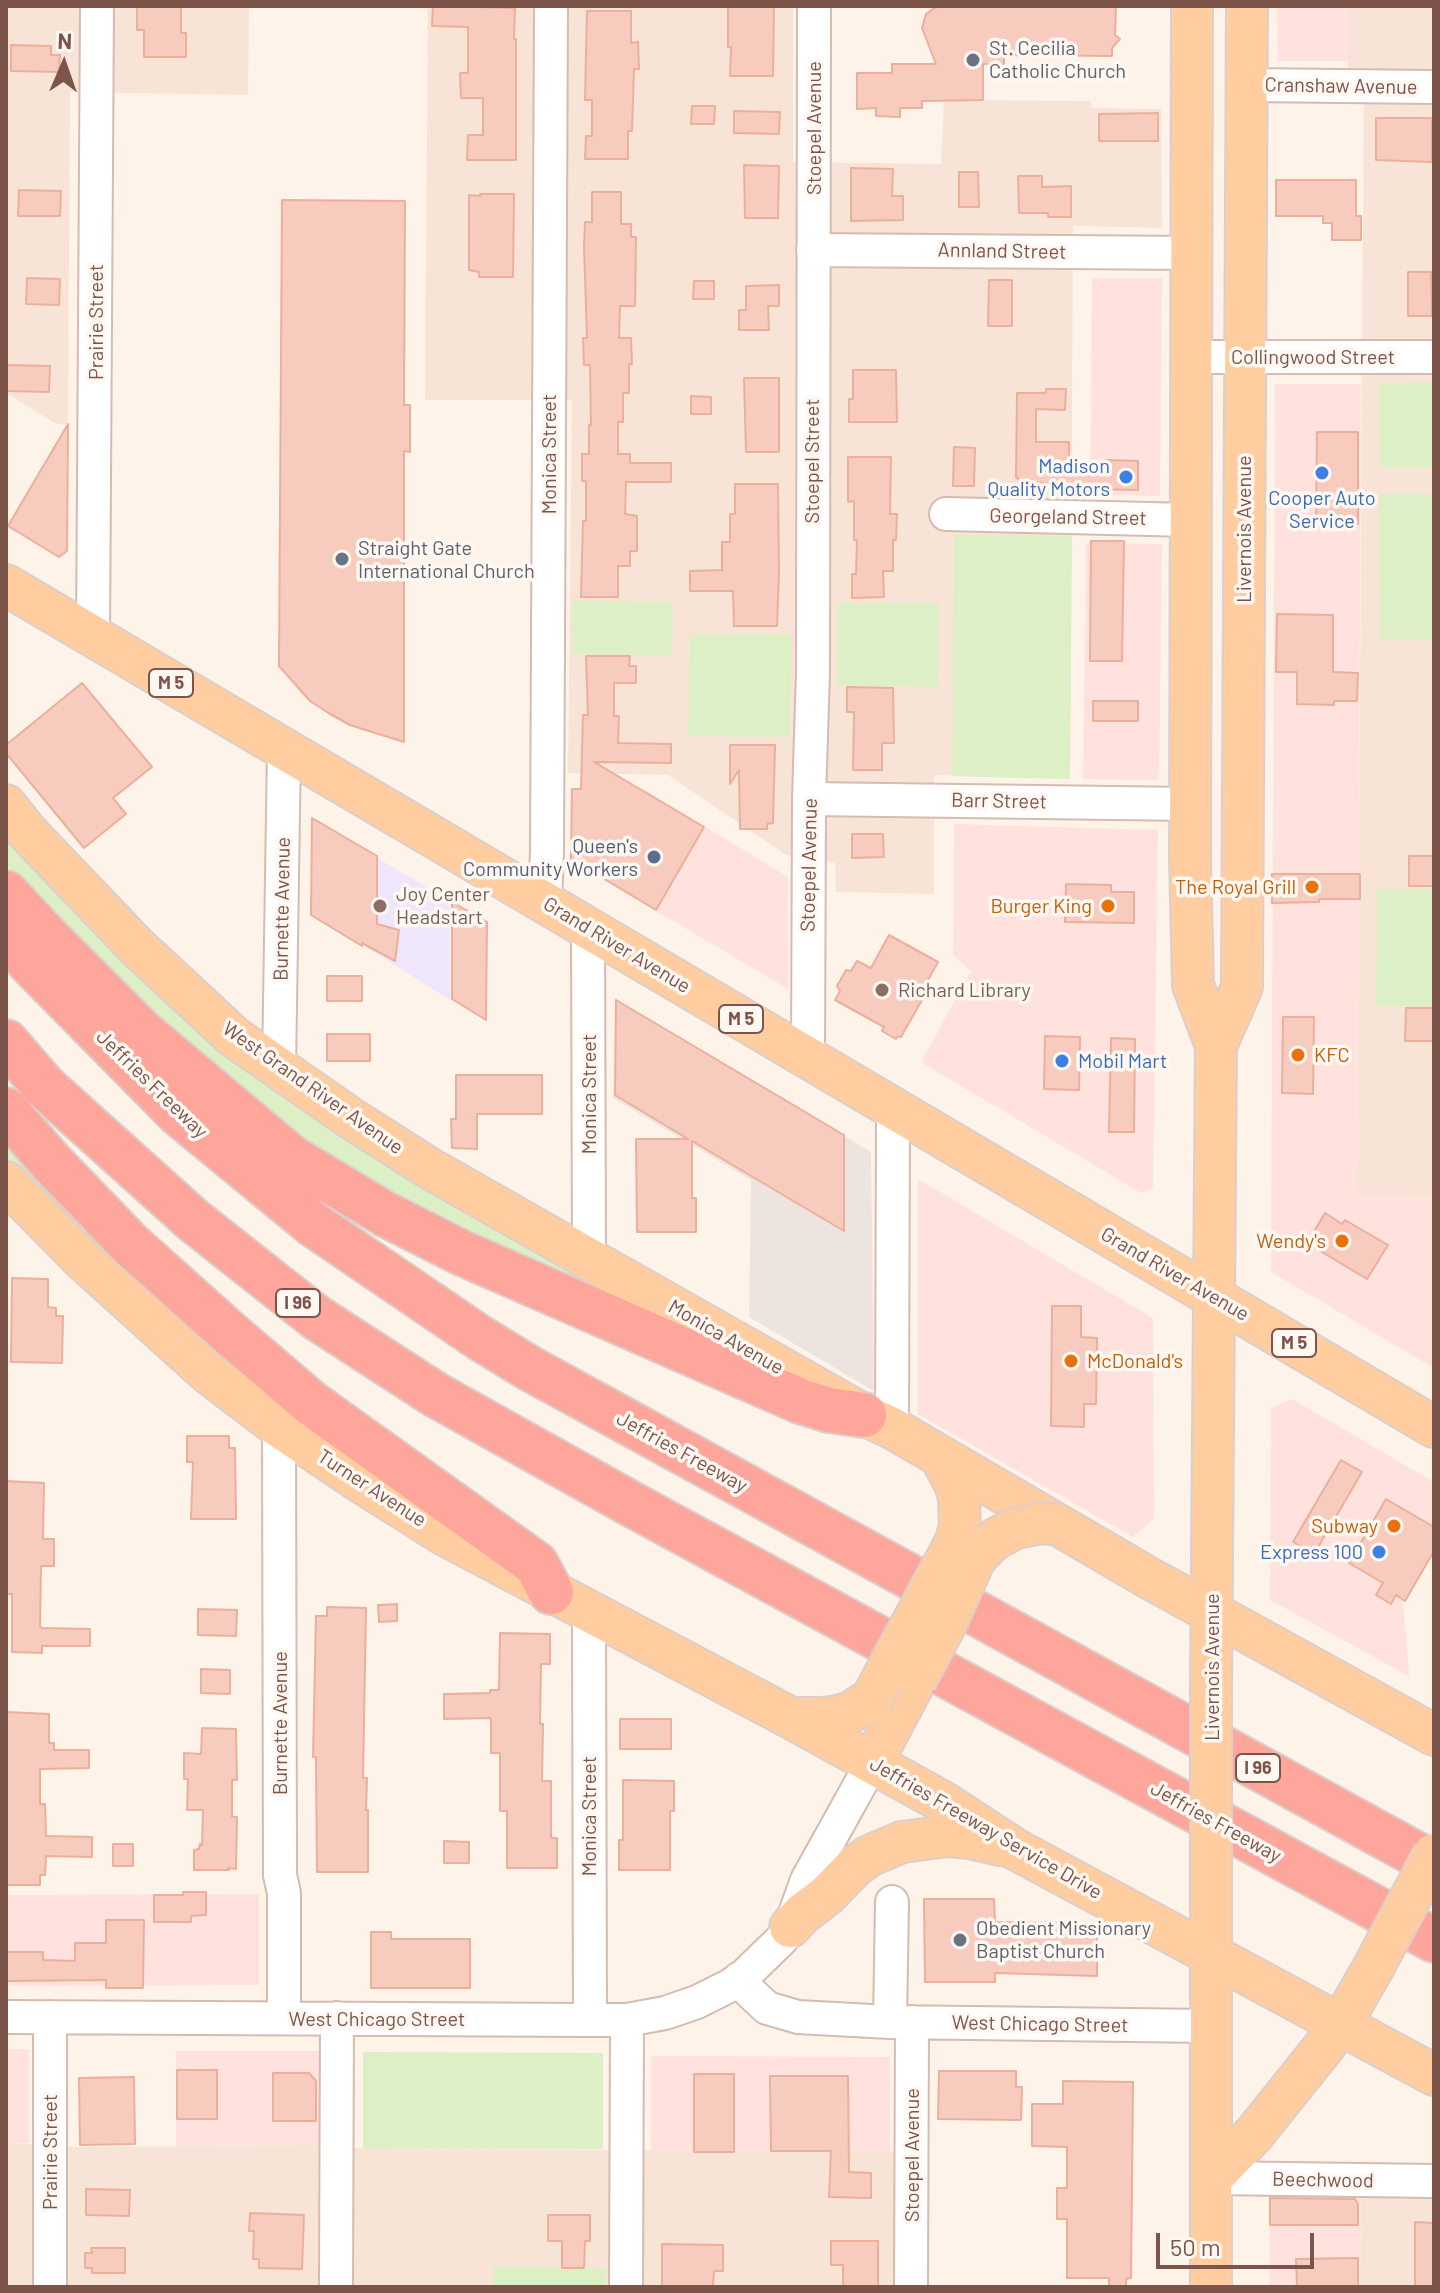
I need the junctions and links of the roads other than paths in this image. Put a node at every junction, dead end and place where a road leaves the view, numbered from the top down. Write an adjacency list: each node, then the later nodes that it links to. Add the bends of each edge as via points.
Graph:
1 (97, 6): 17 (street, Prairie Street)
2 (551, 6): 27 (street, Monica Street)
3 (814, 6): 8 (street, Stoepel Avenue)
4 (1192, 6): 9 (main road, Livernois Avenue)
5 (1247, 6): 6 (main road, Livernois Avenue)
6 (1248, 85): 7 (street, Cranshaw Avenue); 11 (main road, Livernois Avenue)
7 (1434, 87)
8 (813, 250): 9 (street, Annland Street); 19 (street, Stoepel Street)
9 (1191, 253): 10 (main road, Livernois Avenue)
10 (1191, 357): 11 (street, Collingwood Street); 13 (main road, Livernois Avenue)
11 (1245, 357): 12 (street, Collingwood Street); 20 (main road, Livernois Avenue)
12 (1434, 357)
13 (1191, 449): 15 (main road, Livernois Avenue); 20 (main road, via 1219,456 1224,474 1223,651)
14 (946, 514): 15 (street, Georgeland Street)
15 (1190, 520): 18 (main road, Livernois Avenue)
16 (6, 585): 17 (main road, Grand River Avenue / M 5)
17 (93, 637): 21 (main road, Grand River Avenue / M 5)
18 (1190, 658): 23 (main road, Livernois Avenue); 25 (main road, via 1212,742 1212,878 1219,888)
19 (813, 672): 22 (street, Stoepel Avenue)
20 (1243, 735): 25 (main road, Livernois Avenue)
21 (284, 749): 27 (main road, Grand River Avenue / M 5); 33 (street, Burnette Avenue)
22 (809, 799): 23 (street, Barr Street); 32 (street, Stoepel Avenue)
23 (1190, 804): 31 (main road, Livernois Avenue, via 1193,985)
24 (6, 805): 33 (main road, West Grand River Avenue, via 137,947 234,1037)
25 (1242, 889): 31 (main road, Livernois Avenue, via 1242,987)
26 (6, 893): 39 (highway, via 141,1031 292,1158 462,1253 800,1401)
27 (545, 901): 28 (main road, Grand River Avenue / M 5)
28 (588, 929): 32 (main road, Grand River Avenue / M 5); 37 (street, Monica Street)
29 (6, 934): 51 (highway, Jeffries Freeway / I 96, via 179,1114 314,1225 480,1338)
30 (6, 1042): 54 (highway, Jeffries Freeway / I 96, via 44,1086 193,1220 317,1318 436,1395)
31 (1216, 1046): 38 (main road, Livernois Avenue)
32 (808, 1058): 34 (main road, Grand River Avenue / M 5)
33 (279, 1068): 37 (main road, West Grand River Avenue, via 429,1168)
34 (893, 1108): 38 (main road, Grand River Avenue / M 5); 39 (street)
35 (6, 1110): 44 (highway, via 129,1243 226,1330 311,1403 536,1564)
36 (6, 1182): 40 (main road, Turner Avenue, via 208,1373)
37 (589, 1259): 39 (main road, Monica Avenue)
38 (1214, 1297): 41 (main road, Grand River Avenue / M 5); 45 (main road, Livernois Avenue)
39 (878, 1421): 42 (main road)
40 (279, 1427): 44 (main road, Turner Avenue, via 462,1546); 59 (street, Burnette Avenue)
41 (1434, 1427)
42 (940, 1456): 43 (main road); 46 (main road, bridge, via 959,1497 960,1527 872,1698 838,1716)
43 (1058, 1525): 45 (main road); 48 (main road, bridge, via 1016,1528 995,1539 974,1561)
44 (570, 1602): 46 (main road, Turner Avenue); 61 (street, Monica Street)
45 (1212, 1613): 47 (main road); 55 (main road, Livernois Avenue, bridge)
46 (791, 1718): 48 (main road, Jeffries Freeway Service Drive)
47 (1434, 1735)
48 (876, 1754): 49 (main road, Jeffries Freeway Service Drive); 53 (street, West Chicago Street, via 807,1880)
49 (1015, 1849): 53 (main road, via 948,1836 902,1842 854,1867); 55 (main road, Jeffries Freeway Service Drive)
50 (1434, 1854): 64 (main road, bridge)
51 (1434, 1864)
52 (892, 1902): 63 (street, Stoepel Avenue)
53 (790, 1927): 56 (street, West Chicago Street)
54 (1434, 1940)
55 (1210, 1952): 64 (main road, Jeffries Freeway Service Drive); 65 (main road, Livernois Avenue)
56 (740, 1978): 62 (street, West Chicago Street, via 682,2008); 63 (street, West Chicago Street, via 761,2004 776,2011 798,2017)
57 (6, 2017): 58 (street, West Chicago Street)
58 (50, 2017): 59 (street, West Chicago Street); 69 (street, Prairie Street)
59 (284, 2018): 60 (street, West Chicago Street)
60 (337, 2018): 61 (street, West Chicago Street); 70 (street)
61 (590, 2020): 62 (street, West Chicago Street)
62 (627, 2020): 71 (street)
63 (901, 2022): 65 (street, West Chicago Street); 72 (street, Stoepel Avenue)
64 (1341, 2024): 66 (main road, Jeffries Freeway Service Drive); 67 (main road)
65 (1210, 2026): 67 (main road, Livernois Avenue)
66 (1434, 2075)
67 (1212, 2178): 68 (street, Beechwood); 73 (main road, Livernois Avenue)
68 (1434, 2181)
69 (50, 2287)
70 (336, 2287)
71 (626, 2287)
72 (911, 2287)
73 (1211, 2287)

